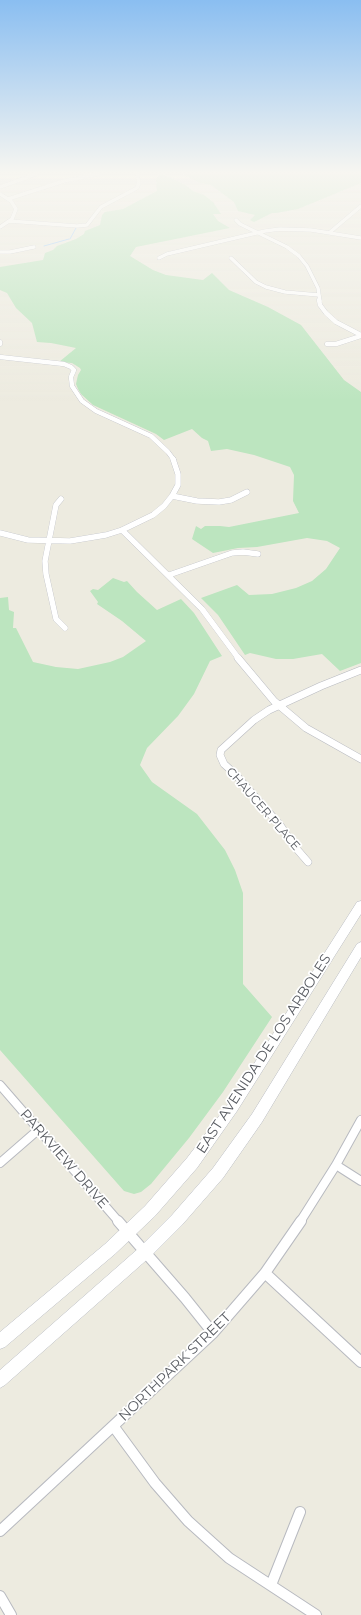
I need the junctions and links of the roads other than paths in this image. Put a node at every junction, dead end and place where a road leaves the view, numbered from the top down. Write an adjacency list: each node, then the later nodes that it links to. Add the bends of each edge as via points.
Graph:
1 (23, 249): 4 (street)
2 (192, 249): 5 (street, via 167,254)
3 (290, 249): 7 (street, via 307,266)
4 (0, 252)
5 (160, 258)
6 (231, 258): 7 (street, via 256,282 266,287 285,292)
7 (319, 294): 8 (street, via 320,305 326,313 336,322)
8 (361, 335): 9 (street, via 336,344)
9 (327, 344)
10 (0, 357): 12 (street, via 72,367 72,386 82,401 96,411 151,436 168,452 175,462 178,474 178,484)
11 (247, 492): 12 (street, via 231,500 219,502)
12 (172, 496): 14 (street, via 153,515)
13 (61, 499): 16 (street, via 56,505)
14 (122, 530): 16 (street, via 88,539); 18 (street)
15 (0, 533): 16 (street, via 28,540)
16 (49, 541): 19 (street, via 45,561 46,574 56,619)
17 (258, 554): 18 (street, via 232,553)
18 (169, 575): 21 (street, via 202,609 246,669)
19 (65, 628)
20 (361, 670): 21 (street, CHAUCER PLACE)
21 (279, 706): 22 (street, via 306,728); 23 (street, CHAUCER PLACE, via 254,720 226,744 220,755 224,764 280,825)
22 (361, 759)
23 (308, 862)
24 (361, 905): 32 (main road, EAST AVENIDA DE LOS ARBOLES, via 215,1133 150,1211)
25 (361, 947): 33 (main road, EAST AVENIDA DE LOS ARBOLES, via 238,1146 177,1220)
26 (0, 1085): 28 (street, PARKVIEW DRIVE)
27 (361, 1120): 30 (street, NORTHPARK STREET)
28 (38, 1130): 29 (street); 32 (street, PARKVIEW DRIVE)
29 (0, 1163)
30 (336, 1165): 31 (street); 34 (street, NORTHPARK STREET)
31 (361, 1181)
32 (127, 1233): 33 (street, PARKVIEW DRIVE); 36 (main road, EAST AVENIDA DE LOS ARBOLES)
33 (145, 1252): 35 (street, PARKVIEW DRIVE); 38 (main road, EAST AVENIDA DE LOS ARBOLES)
34 (265, 1273): 35 (street, NORTHPARK STREET); 37 (street)
35 (213, 1333): 39 (street, NORTHPARK STREET)
36 (0, 1342)
37 (361, 1362)
38 (0, 1380)
39 (114, 1427): 41 (street, NORTHPARK STREET); 42 (street, via 154,1483 188,1521 229,1558)
40 (300, 1512): 42 (street)
41 (0, 1531)
42 (271, 1585): 45 (street)
43 (0, 1596): 44 (street)
44 (11, 1615)
45 (316, 1615)

